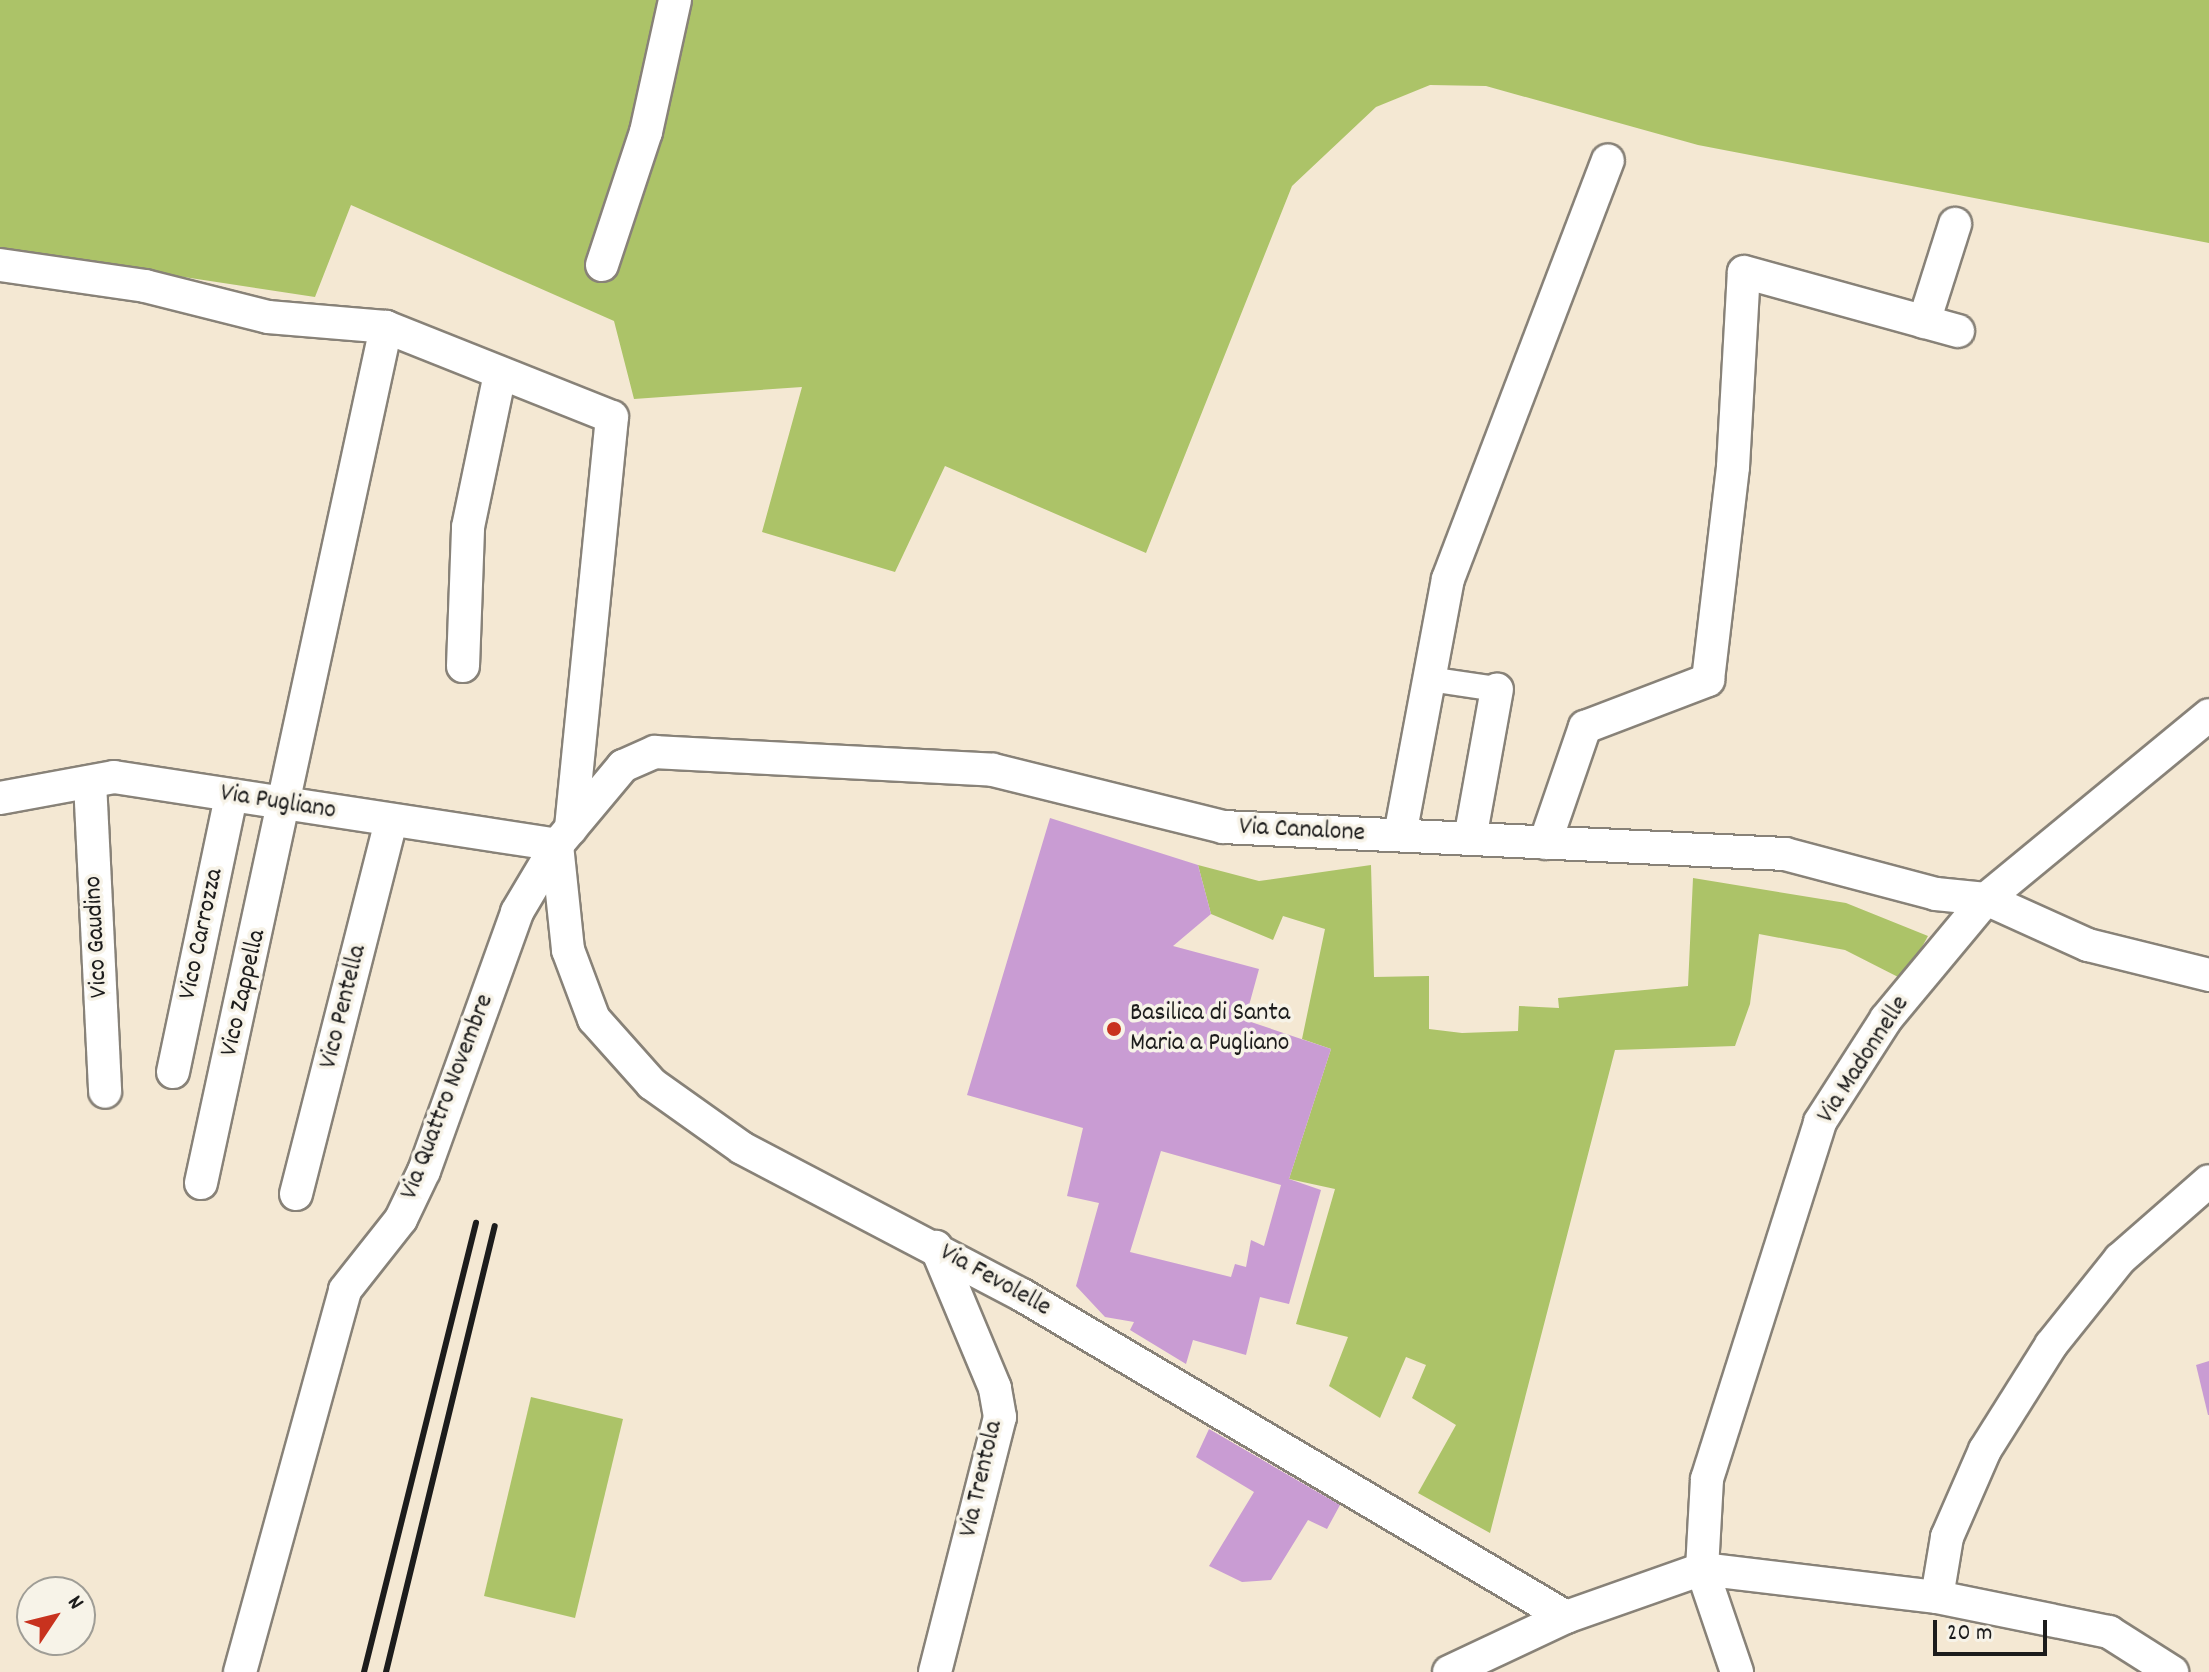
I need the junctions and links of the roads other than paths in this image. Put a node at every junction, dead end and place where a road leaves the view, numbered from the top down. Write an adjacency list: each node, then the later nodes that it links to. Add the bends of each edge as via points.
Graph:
1 (675, 0): 5 (street, via 646,132)
2 (1608, 161): 11 (street, via 1448,579)
3 (1955, 224): 6 (street)
4 (0, 265): 7 (street, via 145,286 268,317)
5 (602, 265)
6 (1924, 322): 8 (street); 23 (street, via 1744,272 1733,467 1708,680 1585,727)
7 (386, 327): 9 (street); 18 (street, Vico Zappella)
8 (1958, 331)
9 (500, 374): 10 (street, via 468,527); 21 (street, via 612,417)
10 (463, 666)
11 (1429, 679): 12 (street); 20 (street)
12 (1497, 689): 22 (street)
13 (2209, 715): 24 (street, Via Madonnelle)
14 (623, 766): 20 (street, Via Canalone, via 655,752 785,754 993,770 1223,827); 21 (street, Via Quattro Novembre)
15 (90, 782): 16 (street, Via Pugliano, via 114,777); 17 (street, Via Pugliano); 27 (street, Vico Gaudino)
16 (231, 796): 18 (street, Via Pugliano); 26 (street, Vico Carrozza)
17 (0, 798)
18 (288, 804): 19 (street, Via Pugliano); 29 (street, Vico Zappella)
19 (391, 820): 21 (street, Via Pugliano); 30 (street, Vico Pentella)
20 (1400, 835): 22 (street, Via Canalone)
21 (564, 837): 31 (street, Via Fevolelle, via 568,950 594,1019 652,1084 742,1148); 35 (street, Via Quattro Novembre, via 517,912 412,1195 345,1290)
22 (1470, 839): 23 (street, Via Canalone)
23 (1545, 843): 24 (street, Via Canalone, via 1785,854 1936,894)
24 (1986, 899): 25 (street, Via Canalone, via 2088,945); 32 (street, Via Madonnelle, via 1886,1019 1820,1122 1707,1479)
25 (2209, 975)
26 (173, 1072)
27 (105, 1092)
28 (2209, 1181): 33 (street, via 2120,1259 2051,1345 1985,1450 1947,1537)
29 (201, 1183)
30 (296, 1194)
31 (936, 1247): 34 (street, Via Fevolelle); 36 (street, Via Trentola, via 995,1388 1000,1417)
32 (1702, 1569): 33 (street); 34 (street); 38 (street)
33 (1937, 1597): 39 (street, via 2109,1632)
34 (1566, 1617): 37 (street)
35 (240, 1672)
36 (935, 1672)
37 (1449, 1672)
38 (1737, 1672)
39 (2172, 1672)

